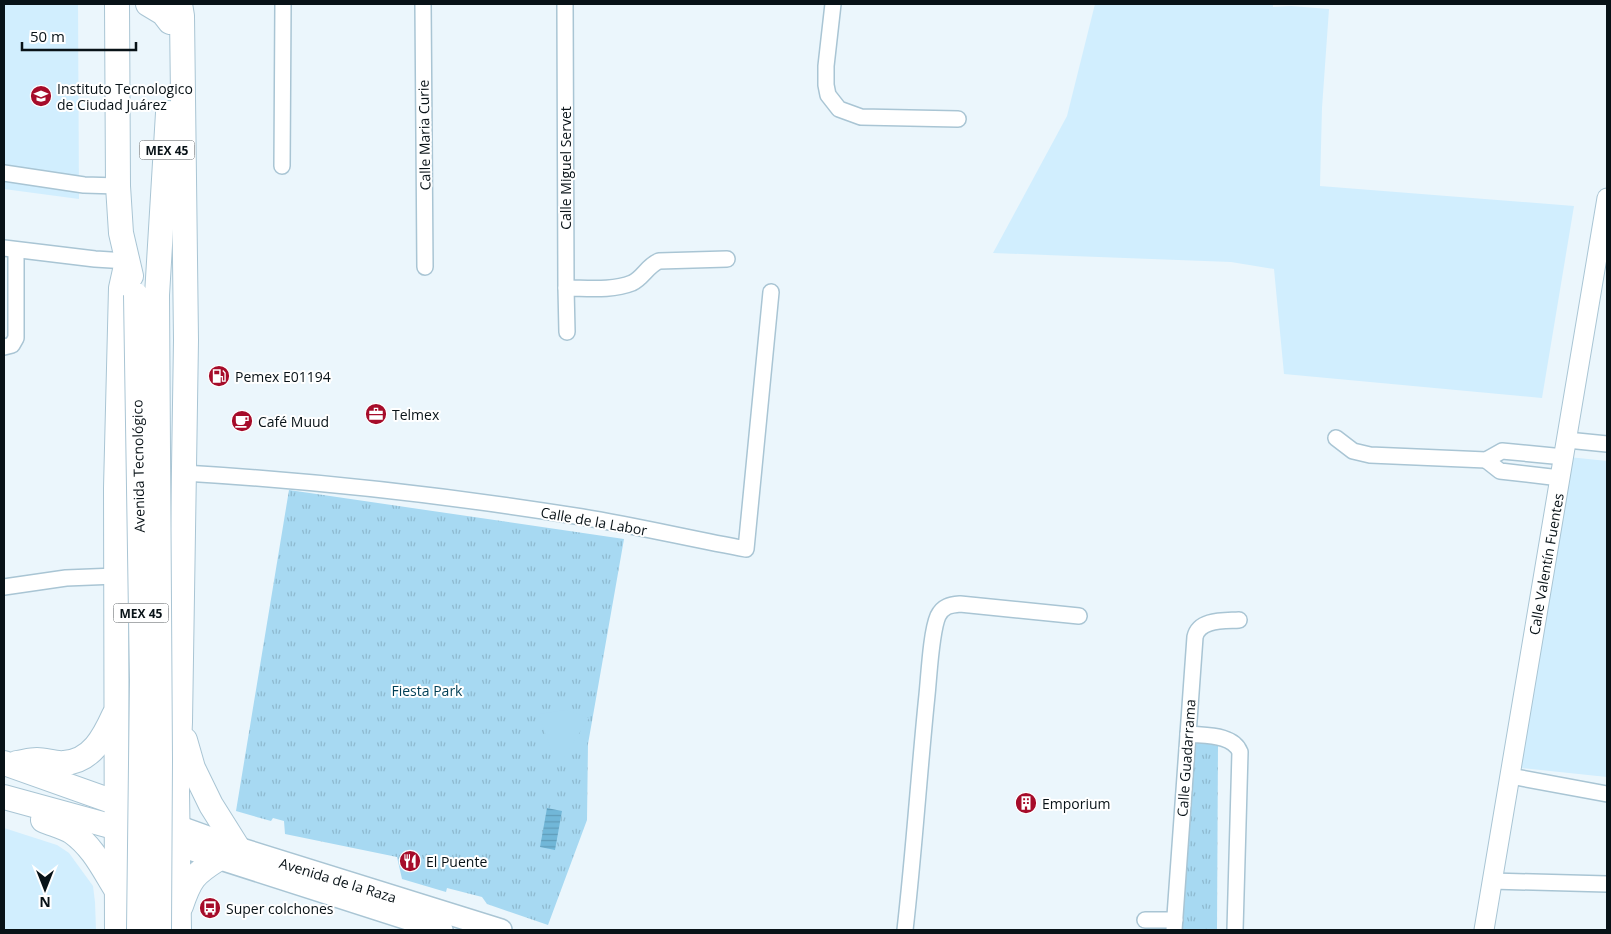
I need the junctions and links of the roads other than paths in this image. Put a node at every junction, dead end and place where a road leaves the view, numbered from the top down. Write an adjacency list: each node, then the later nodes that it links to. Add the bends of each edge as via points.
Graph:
1 (136, 4): 8 (main road)
2 (148, 4): 7 (main road, via 163,13)
3 (283, 4): 10 (street)
4 (423, 4): 17 (street, Calle Maria Curie)
5 (565, 4): 18 (street, Calle Miguel Servet)
6 (833, 4): 9 (street, via 826,85 828,95 839,109 861,117)
7 (173, 10): 20 (main road, Avenida Tecnológico / MEX 45, via 168,128); 27 (main road, via 182,16)
8 (117, 12): 12 (main road, Avenida Tecnológico / MEX 45)
9 (958, 119)
10 (282, 166)
11 (4, 173): 12 (street, via 84,185)
12 (118, 186): 16 (main road, Avenida Tecnológico / MEX 45, via 121,233)
13 (1607, 198): 25 (street, Calle Valentín Fuentes)
14 (10, 249): 16 (street); 22 (street, via 16,338 12,345)
15 (727, 259): 18 (street, via 659,261 632,283 610,288)
16 (127, 261): 20 (main road, Avenida Tecnológico / MEX 45); 29 (main road, via 121,288)
17 (425, 267)
18 (566, 288): 21 (street, Calle Miguel Servet)
19 (771, 292): 27 (street, Calle de la Labor, via 746,550 583,518 381,488)
20 (146, 296): 53 (main road, Avenida Tecnológico / MEX 45, bridge); 54 (main road, Avenida Tecnológico / MEX 45, bridge, via 160,760)
21 (568, 332)
22 (4, 347)
23 (1336, 438): 26 (street, via 1353,451 1370,455)
24 (1607, 444): 25 (street)
25 (1565, 448): 26 (street, via 1502,450); 28 (street, Calle Valentín Fuentes)
26 (1486, 460): 28 (street, via 1500,470)
27 (184, 473): 34 (main road)
28 (1560, 478): 37 (street, Calle Valentín Fuentes)
29 (116, 576): 30 (street, via 66,578); 33 (main road)
30 (4, 587)
31 (1079, 616): 57 (street, via 960,604 950,605 940,612 935,624 929,675)
32 (1239, 620): 35 (street, Calle Guadarrama, via 1211,623 1196,632)
33 (116, 711): 36 (main road, via 104,738 90,753 77,760); 39 (main road)
34 (180, 722): 38 (main road); 44 (main road, via 193,768 211,805)
35 (1188, 734): 51 (street, Calle Guadarrama); 58 (street, via 1230,740 1240,752)
36 (5, 764): 39 (main road)
37 (1510, 776): 40 (street); 46 (street, Calle Valentín Fuentes)
38 (177, 790): 39 (main road, via 157,802 144,805); 43 (main road)
39 (117, 794): 42 (main road); 43 (main road)
40 (1607, 794)
41 (12, 799): 42 (main road); 48 (main road, via 37,817 71,831 88,846)
42 (117, 828): 43 (main road); 45 (main road)
43 (177, 845): 44 (main road, Avenida de la Raza); 45 (main road, via 157,852 142,849); 50 (main road)
44 (228, 853): 50 (main road, via 192,878 186,889); 55 (main road, Avenida de la Raza); 56 (main road, Avenida de la Raza)
45 (117, 862): 48 (main road)
46 (1492, 881): 47 (street); 59 (street, Calle Valentín Fuentes)
47 (1607, 884)
48 (117, 892): 52 (main road)
49 (1145, 920): 51 (street)
50 (179, 922)
51 (1174, 925)
52 (117, 930)
53 (139, 930)
54 (158, 930)
55 (442, 930)
56 (501, 930)
57 (905, 930)
58 (1235, 930)
59 (1484, 930)

